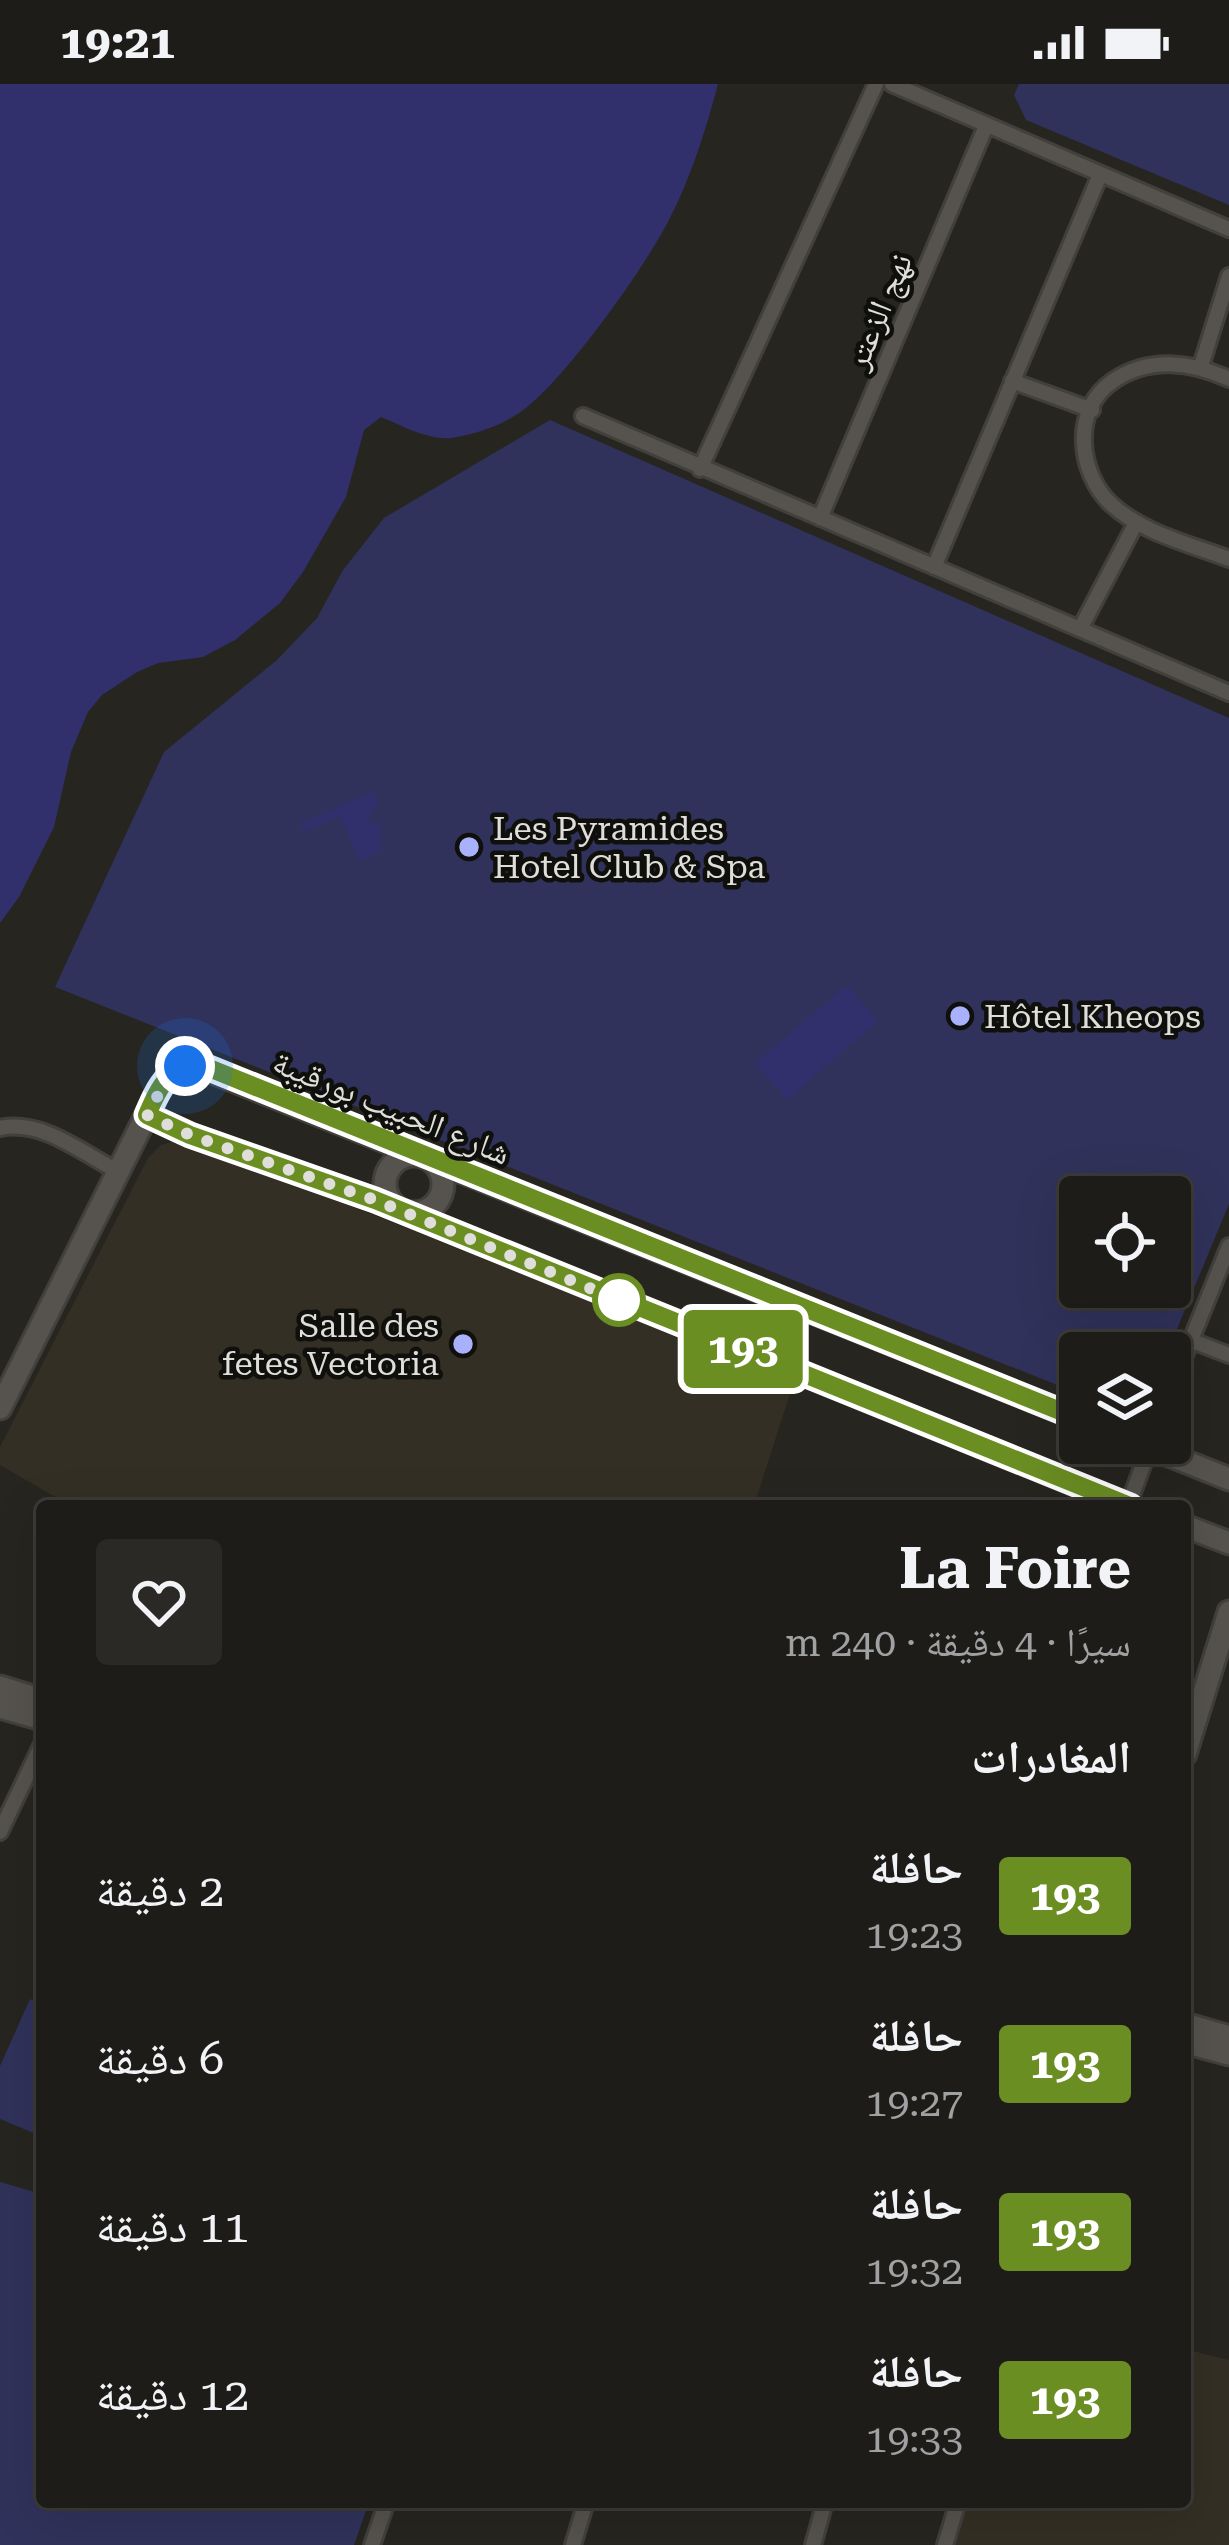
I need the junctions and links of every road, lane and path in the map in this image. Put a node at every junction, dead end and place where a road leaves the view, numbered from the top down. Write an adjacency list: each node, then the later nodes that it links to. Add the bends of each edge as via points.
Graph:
1 (892, 84): 3 (street)
2 (874, 88): 12 (street)
3 (986, 126): 4 (street); 13 (street, نهج الزعتر)
4 (1100, 175): 5 (street); 8 (street)
5 (1229, 230)
6 (1229, 276): 7 (street)
7 (1201, 366): 9 (street); 10 (street, via 1129,373 1111,382)
8 (1012, 380): 10 (street); 16 (street)
9 (1229, 380)
10 (1092, 410): 14 (street, via 1083,451 1088,473)
11 (583, 416): 12 (street)
12 (700, 469): 13 (street)
13 (820, 518): 16 (street)
14 (1136, 523): 15 (street); 17 (street)
15 (1229, 559)
16 (934, 566): 17 (street)
17 (1080, 629): 18 (street)
18 (1229, 693)
19 (147, 1115): 21 (street, شارع الحبيب بورقيبة, via 170,1074 195,1065); 22 (street, شارع الحبيب بورقيبة); 23 (street)
20 (0, 1128): 22 (street, via 39,1129)
21 (424, 1157): 23 (street, via 441,1172 441,1195 426,1211); 23 (street, via 402,1157 386,1174 387,1196); 29 (street, شارع الحبيب بورقيبة)
22 (118, 1172): 28 (street, شارع الحبيب بورقيبة)
23 (404, 1212): 33 (street)
24 (1229, 1246): 25 (street)
25 (1191, 1338)
26 (1191, 1340): 27 (street)
27 (1229, 1355)
28 (0, 1408)
29 (1059, 1411)
30 (1191, 1463): 32 (street)
31 (1141, 1464): 34 (street)
32 (1229, 1479)
33 (1100, 1500)
34 (1131, 1500)
35 (1191, 1528): 36 (street)
36 (1229, 1543)
37 (1229, 1612): 42 (street)
38 (0, 1687): 39 (street)
39 (36, 1698)
40 (0, 1707): 41 (street)
41 (36, 1717)
42 (1191, 1735)
43 (36, 1757): 44 (street)
44 (0, 1832)
45 (1191, 2026): 46 (street)
46 (1229, 2036)
47 (1191, 2044): 48 (street)
48 (1229, 2054)
49 (385, 2508): 53 (street)
50 (584, 2508): 54 (street)
51 (823, 2508): 55 (street)
52 (956, 2508): 56 (street)
53 (372, 2545)
54 (573, 2545)
55 (813, 2545)
56 (945, 2545)

